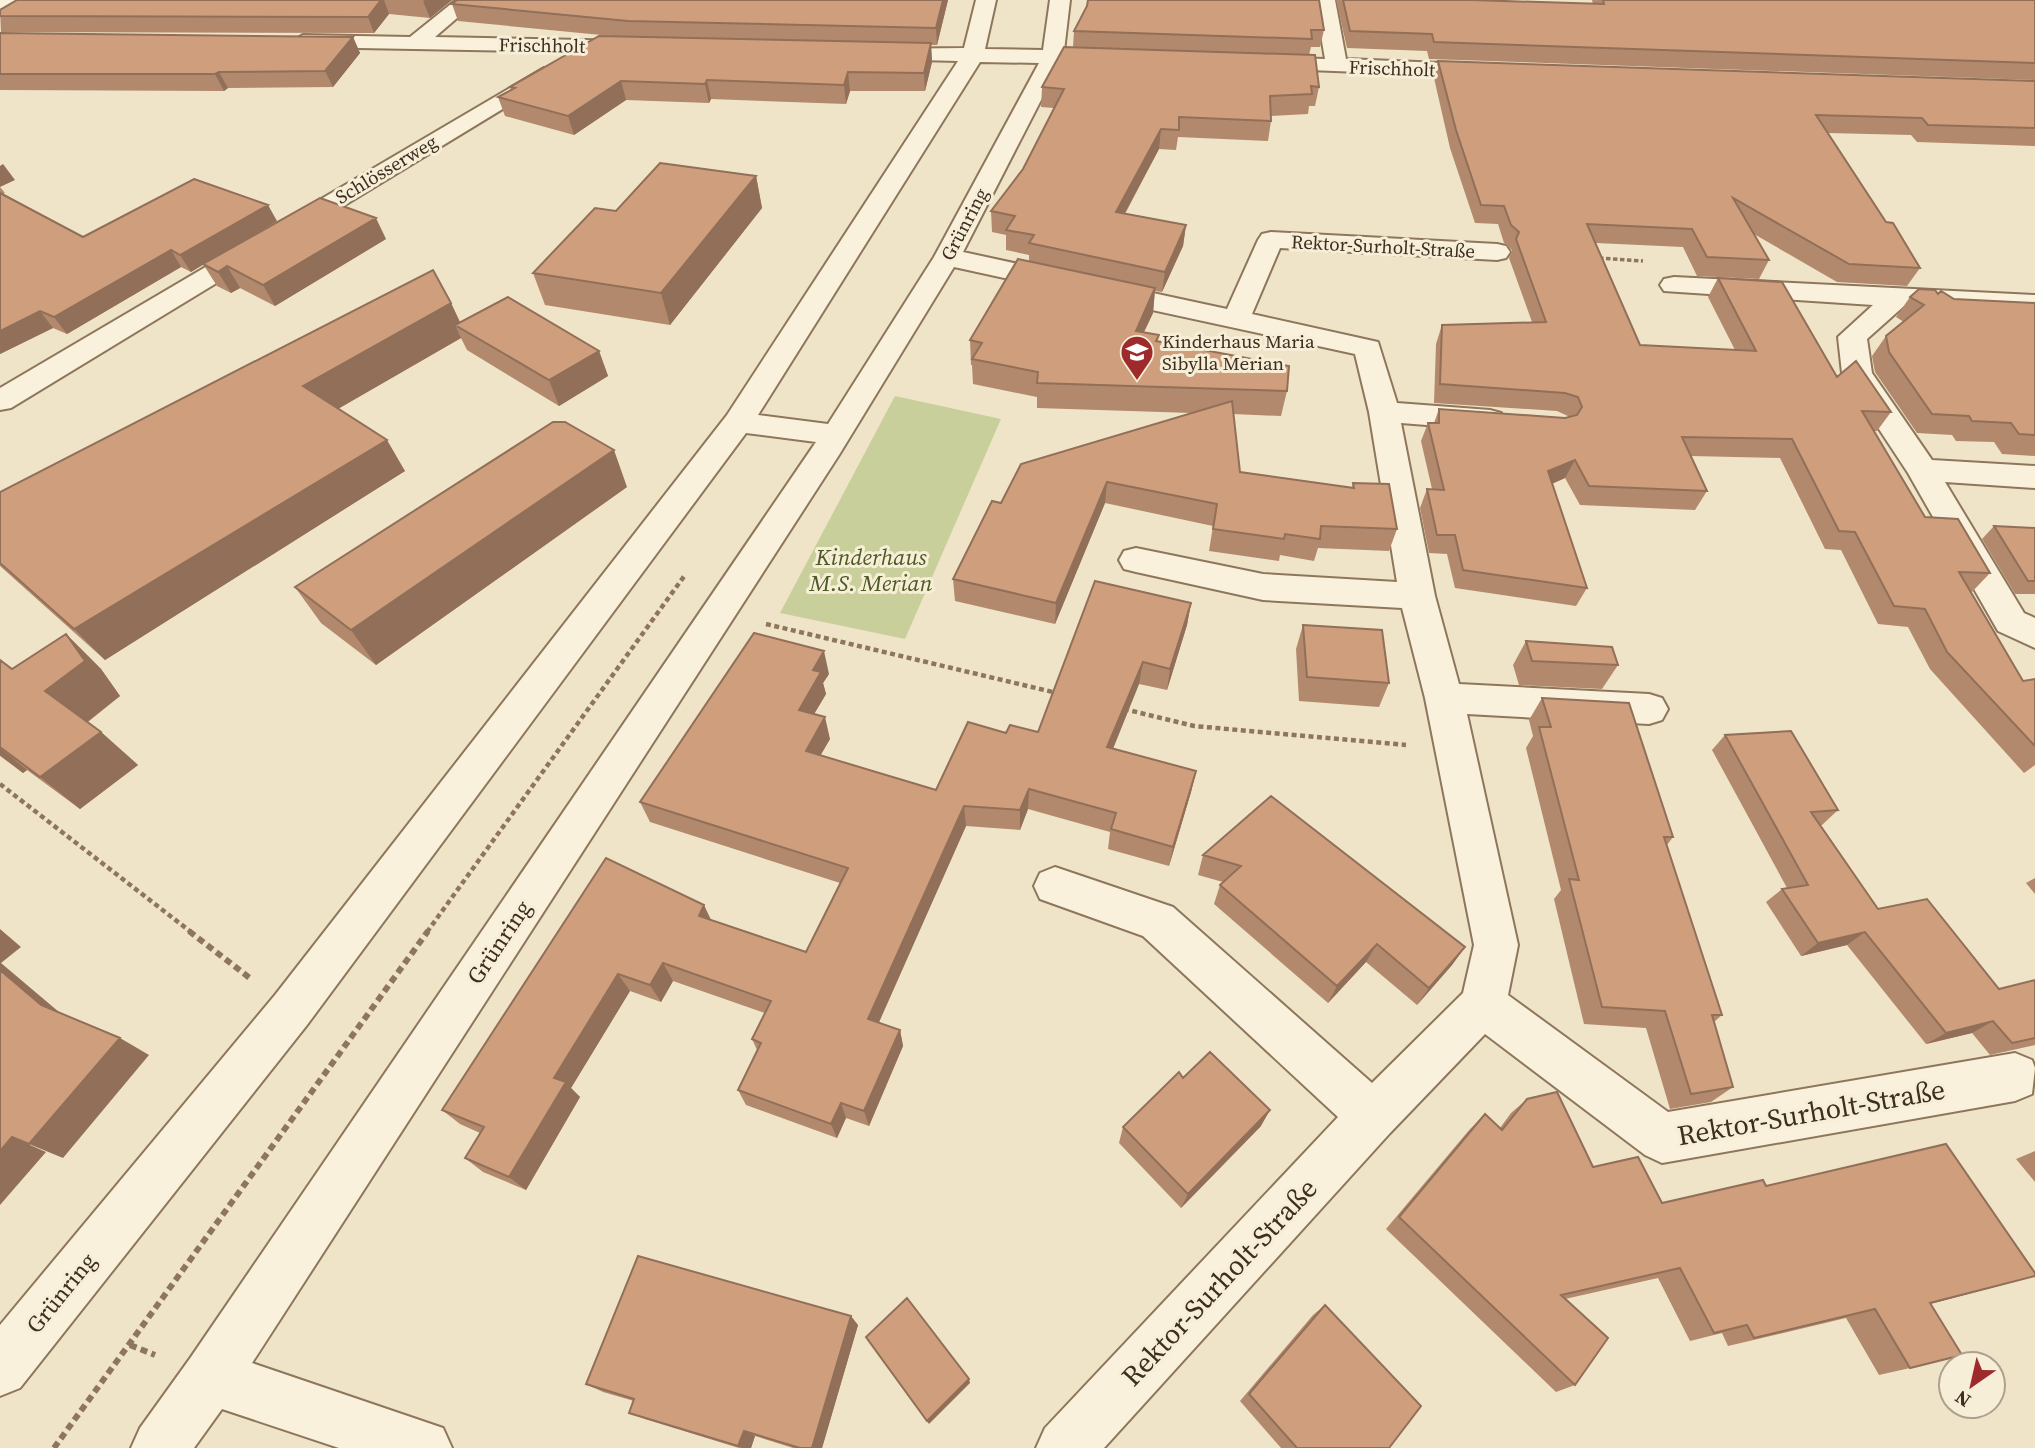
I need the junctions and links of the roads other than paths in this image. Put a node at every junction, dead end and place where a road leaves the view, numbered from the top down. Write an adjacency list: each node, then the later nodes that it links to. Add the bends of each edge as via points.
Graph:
1 (14, 0): 6 (street)
2 (468, 0): 8 (street)
3 (986, 0): 12 (street, Grünring)
4 (1060, 0): 13 (street, Grünring)
5 (1325, 0): 16 (street, Frischholt)
6 (0, 8)
7 (278, 41): 8 (street, Frischholt)
8 (416, 42): 9 (street, Frischholt)
9 (591, 46): 10 (street, Frischholt); 24 (street, Schlösserweg)
10 (659, 48)
11 (864, 52): 12 (street)
12 (972, 55): 13 (street); 27 (street, Grünring)
13 (1053, 56): 14 (street); 19 (street, Grünring)
14 (1134, 59)
15 (1242, 63): 16 (street, Frischholt)
16 (1336, 66): 17 (street, Frischholt)
17 (1504, 72)
18 (1497, 252): 23 (street, Rektor-Surholt-Straße, via 1271,240)
19 (947, 257): 23 (street); 28 (street, Grünring)
20 (1674, 285): 21 (street)
21 (1896, 298): 22 (street); 29 (street, via 1852,337 1857,373)
22 (2035, 303)
23 (1236, 319): 25 (street, via 1368,348)
24 (0, 401)
25 (1384, 412): 26 (street); 32 (street)
26 (1516, 421)
27 (738, 422): 28 (street); 40 (street, Grünring, via 291,1010)
28 (836, 435): 41 (street, Grünring)
29 (1922, 470): 30 (street); 33 (street, via 2011,622)
30 (2035, 477)
31 (1136, 560): 32 (street, via 1263,587)
32 (1418, 596): 34 (street)
33 (2035, 635)
34 (1444, 698): 35 (street); 37 (street, via 1496,946)
35 (1649, 709)
36 (1055, 886): 39 (street, via 1158,921)
37 (1483, 1003): 38 (street, Rektor-Surholt-Straße, via 1662,1138); 39 (street, Rektor-Surholt-Straße)
38 (2015, 1077)
39 (1373, 1116): 44 (street, Rektor-Surholt-Straße)
40 (0, 1368)
41 (211, 1377): 42 (street, Grünring); 43 (street)
42 (160, 1448)
43 (423, 1448)
44 (1065, 1448)

